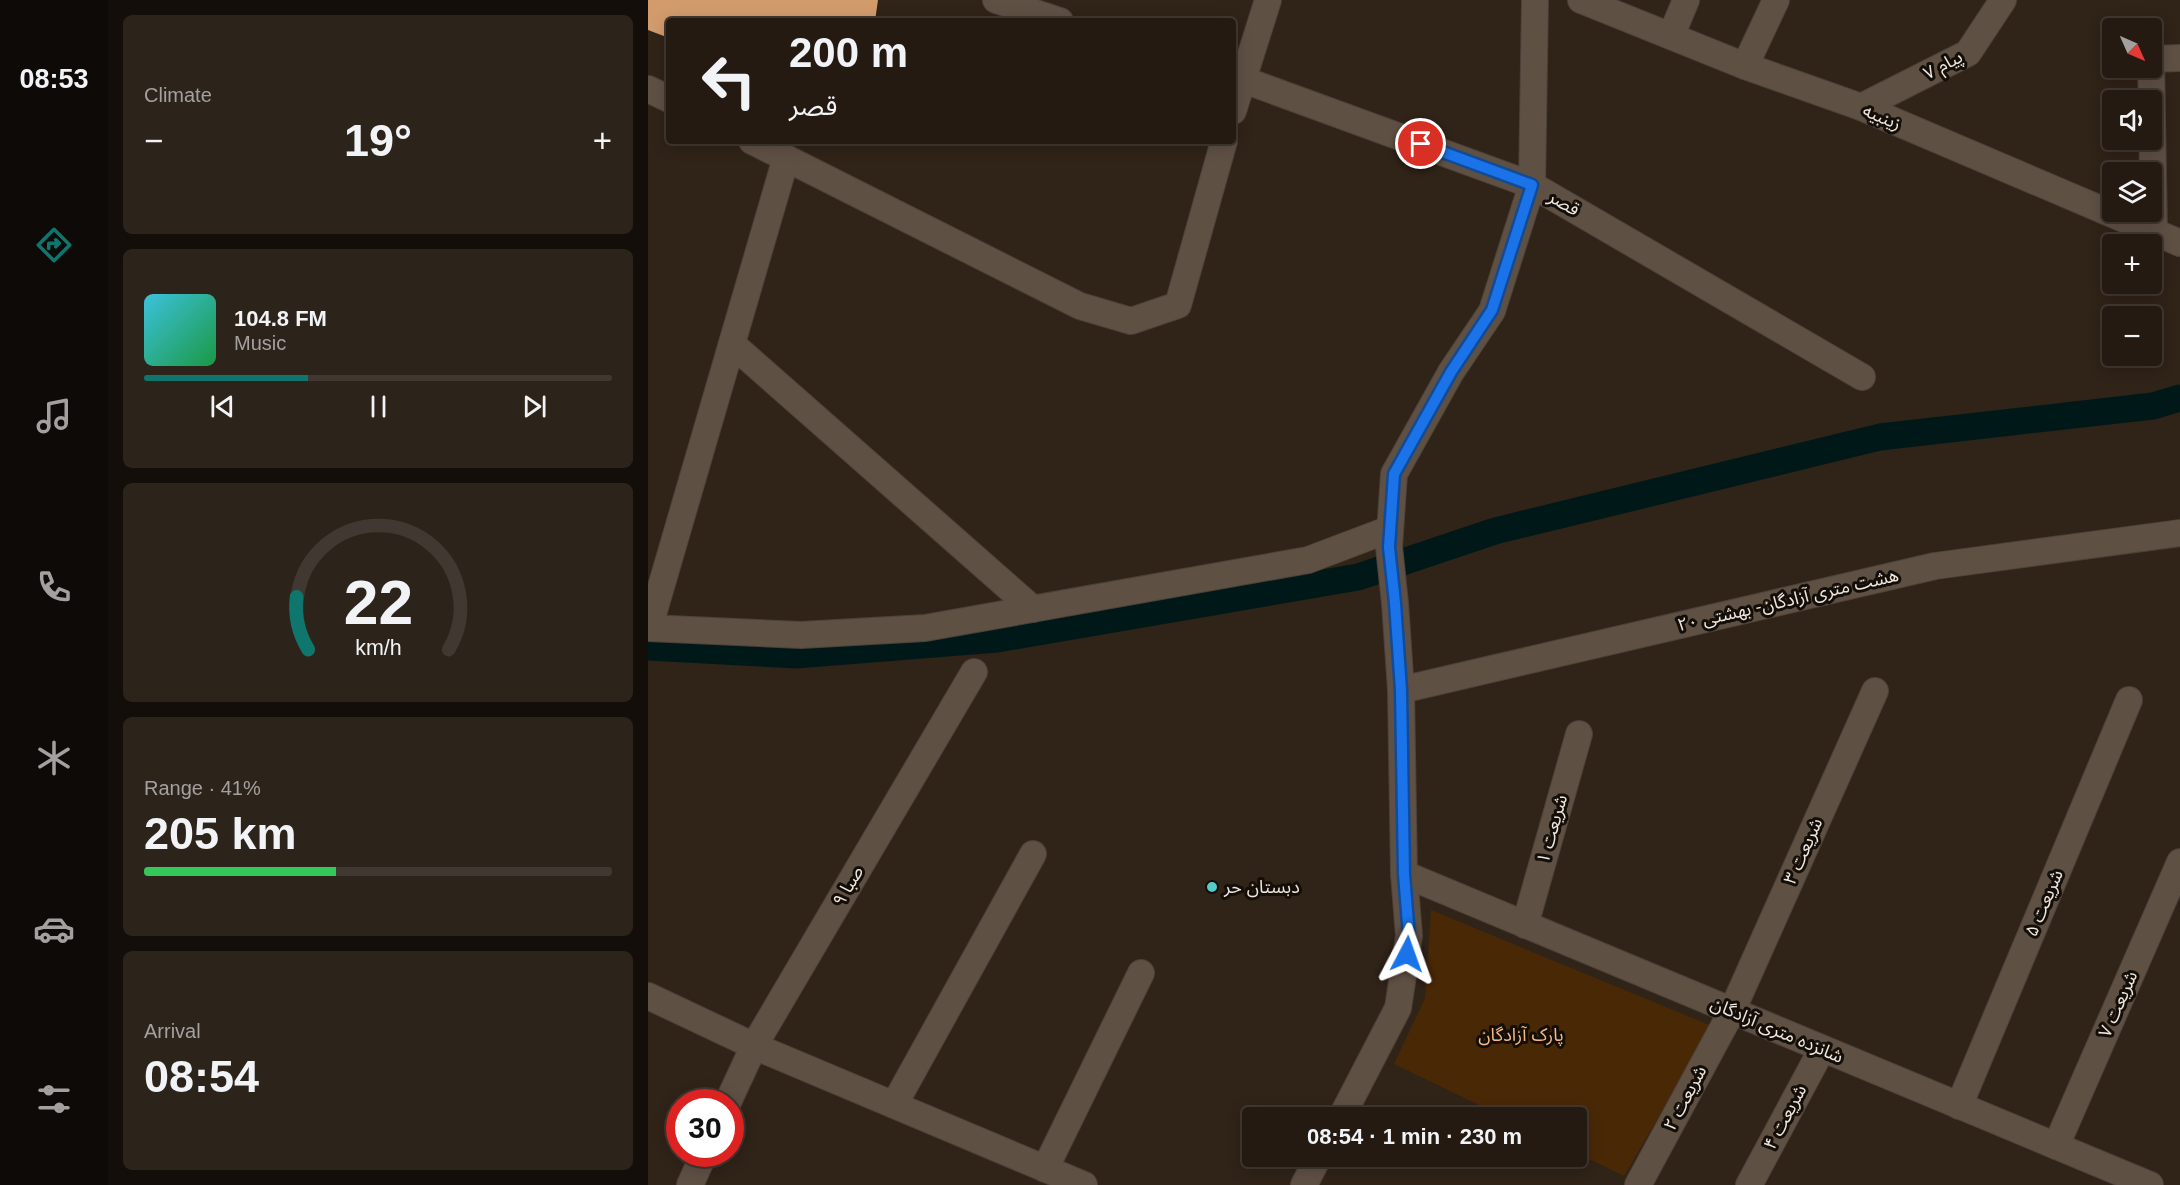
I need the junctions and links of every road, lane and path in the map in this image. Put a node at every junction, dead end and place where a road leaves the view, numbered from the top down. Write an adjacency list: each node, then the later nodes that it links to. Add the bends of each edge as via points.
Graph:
1 (996, 0): 8 (street)
2 (1268, 0): 12 (street)
3 (1535, 0): 19 (street)
4 (1581, 0): 9 (street, زینبیه)
5 (1686, 0): 9 (street)
6 (1776, 0): 11 (street)
7 (2003, 0): 15 (street, پیام ۷, via 1968,53)
8 (1051, 18)
9 (1671, 36): 11 (street, زینبیه)
10 (2180, 58): 20 (street, via 2151,59)
11 (1745, 66): 15 (street, زینبیه)
12 (1238, 78): 19 (street, قصر)
13 (648, 89): 14 (street)
14 (666, 98)
15 (1861, 107): 20 (street, زینبیه)
16 (758, 144): 18 (street)
17 (1223, 144): 18 (street, via 1178,305 1131,321 1080,306)
18 (786, 158): 22 (street)
19 (1532, 185): 23 (street, قصر); 25 (street, via 1492,310 1451,372 1394,474)
20 (2154, 232): 21 (street, زینبیه)
21 (2180, 243)
22 (732, 344): 26 (street); 27 (street)
23 (1862, 377)
24 (2180, 533): 29 (street, هشت متری آزادگان- بهشتی ۲۰, via 1935,566)
25 (1389, 538): 26 (street, via 1308,560); 29 (street)
26 (1033, 609): 27 (street, via 925,628 801,634)
27 (648, 628)
28 (974, 672): 40 (street, صبا ۹)
29 (1401, 690): 35 (street)
30 (1875, 691): 39 (street, ۳ شریعت)
31 (2129, 700): 44 (street, ۵ شریعت)
32 (1579, 734): 36 (street, ۱ شریعت)
33 (1033, 854): 43 (street)
34 (2180, 862): 46 (street, ۷ شریعت)
35 (1404, 874): 36 (street, شانزده متری آزادگان); 45 (street, via 1409,936 1398,1008)
36 (1525, 925): 39 (street, شانزده متری آزادگان)
37 (1141, 973): 49 (street)
38 (648, 996): 40 (street)
39 (1732, 1011): 41 (street, شانزده متری آزادگان); 54 (street, ۲ شریعت)
40 (754, 1046): 42 (street, صبا ۹); 43 (street)
41 (1822, 1049): 44 (street, شانزده متری آزادگان); 55 (street, ۴ شریعت)
42 (734, 1089)
43 (894, 1105): 49 (street)
44 (1959, 1106): 46 (street, شانزده متری آزادگان)
45 (1347, 1107)
46 (2056, 1146): 50 (street, شانزده متری آزادگان)
47 (698, 1167): 51 (street)
48 (1313, 1167): 53 (street)
49 (1045, 1169): 52 (street)
50 (2110, 1178): 56 (street, شانزده متری آزادگان)
51 (690, 1185)
52 (1084, 1185)
53 (1304, 1185)
54 (1638, 1185)
55 (1749, 1185)
56 (2150, 1185)

